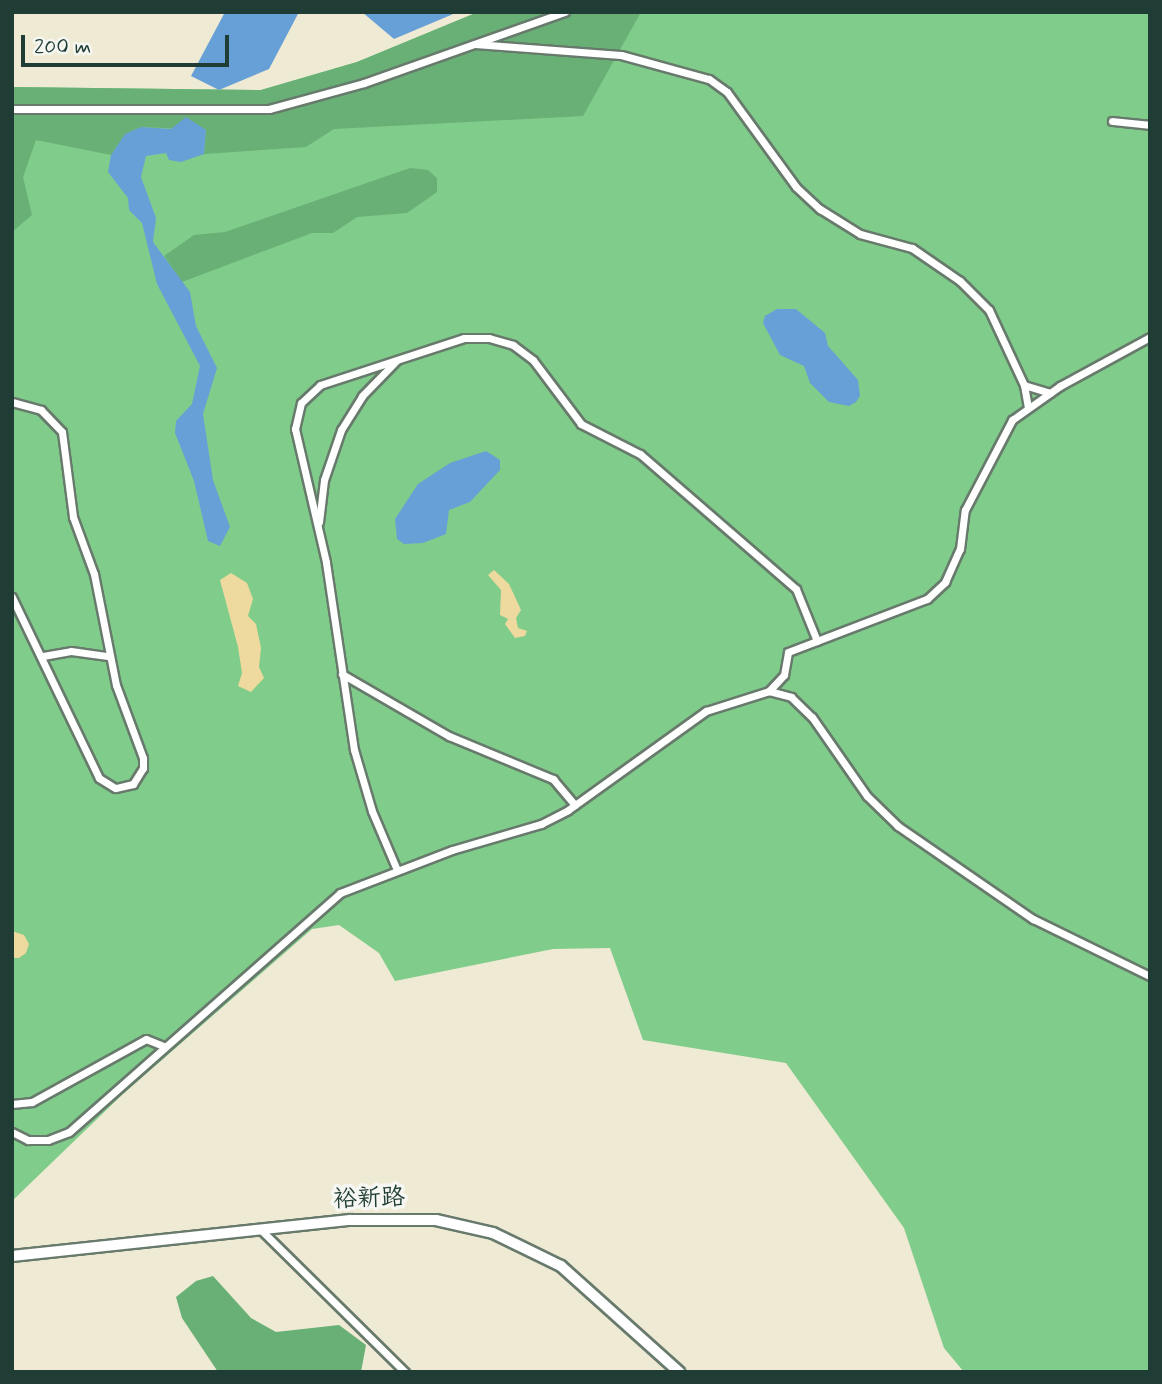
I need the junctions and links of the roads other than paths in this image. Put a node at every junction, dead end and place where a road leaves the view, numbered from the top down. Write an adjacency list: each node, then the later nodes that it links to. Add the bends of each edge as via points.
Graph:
1 (565, 12): 2 (street)
2 (475, 44): 3 (street, via 364,83 269,109); 8 (street, via 621,55 709,79 727,92 796,187 820,209 860,234 912,248 960,281 989,310)
3 (12, 109)
4 (1112, 121): 5 (street)
5 (1150, 125)
6 (1150, 337): 9 (street)
7 (399, 359): 12 (street, via 362,396 335,442 324,480); 12 (street, via 320,385 301,403 295,429); 14 (street, via 476,337 501,341 524,352 573,416 640,454 796,589)
8 (1024, 385): 9 (street); 11 (street)
9 (1050, 393): 11 (street)
10 (12, 402): 16 (street, via 41,410 62,432 70,505 94,575)
11 (1028, 408): 14 (street, via 1012,420 965,510 960,549 945,582 927,598)
12 (320, 533): 17 (street)
13 (12, 597): 15 (street)
14 (817, 641): 18 (street, via 788,652 784,675)
15 (43, 656): 16 (street, via 71,651); 16 (street, via 99,778 124,788 140,777 143,758)
16 (108, 656)
17 (342, 674): 19 (street, via 449,736 553,779); 20 (street, via 359,771)
18 (769, 691): 19 (street, via 706,711); 21 (street, via 790,697 812,717 867,796 898,826 1033,919)
19 (575, 805): 20 (street, via 541,824)
20 (397, 870): 22 (street, via 340,892)
21 (1150, 976)
22 (163, 1046): 23 (street, via 146,1040 33,1102); 24 (street, via 69,1132 48,1140 28,1140)
23 (12, 1104)
24 (12, 1132)
25 (259, 1229): 26 (street, 裕新路); 27 (street); 28 (street, 裕新路, via 417,1218 493,1233 576,1276)
26 (12, 1256)
27 (405, 1372)
28 (679, 1372)

